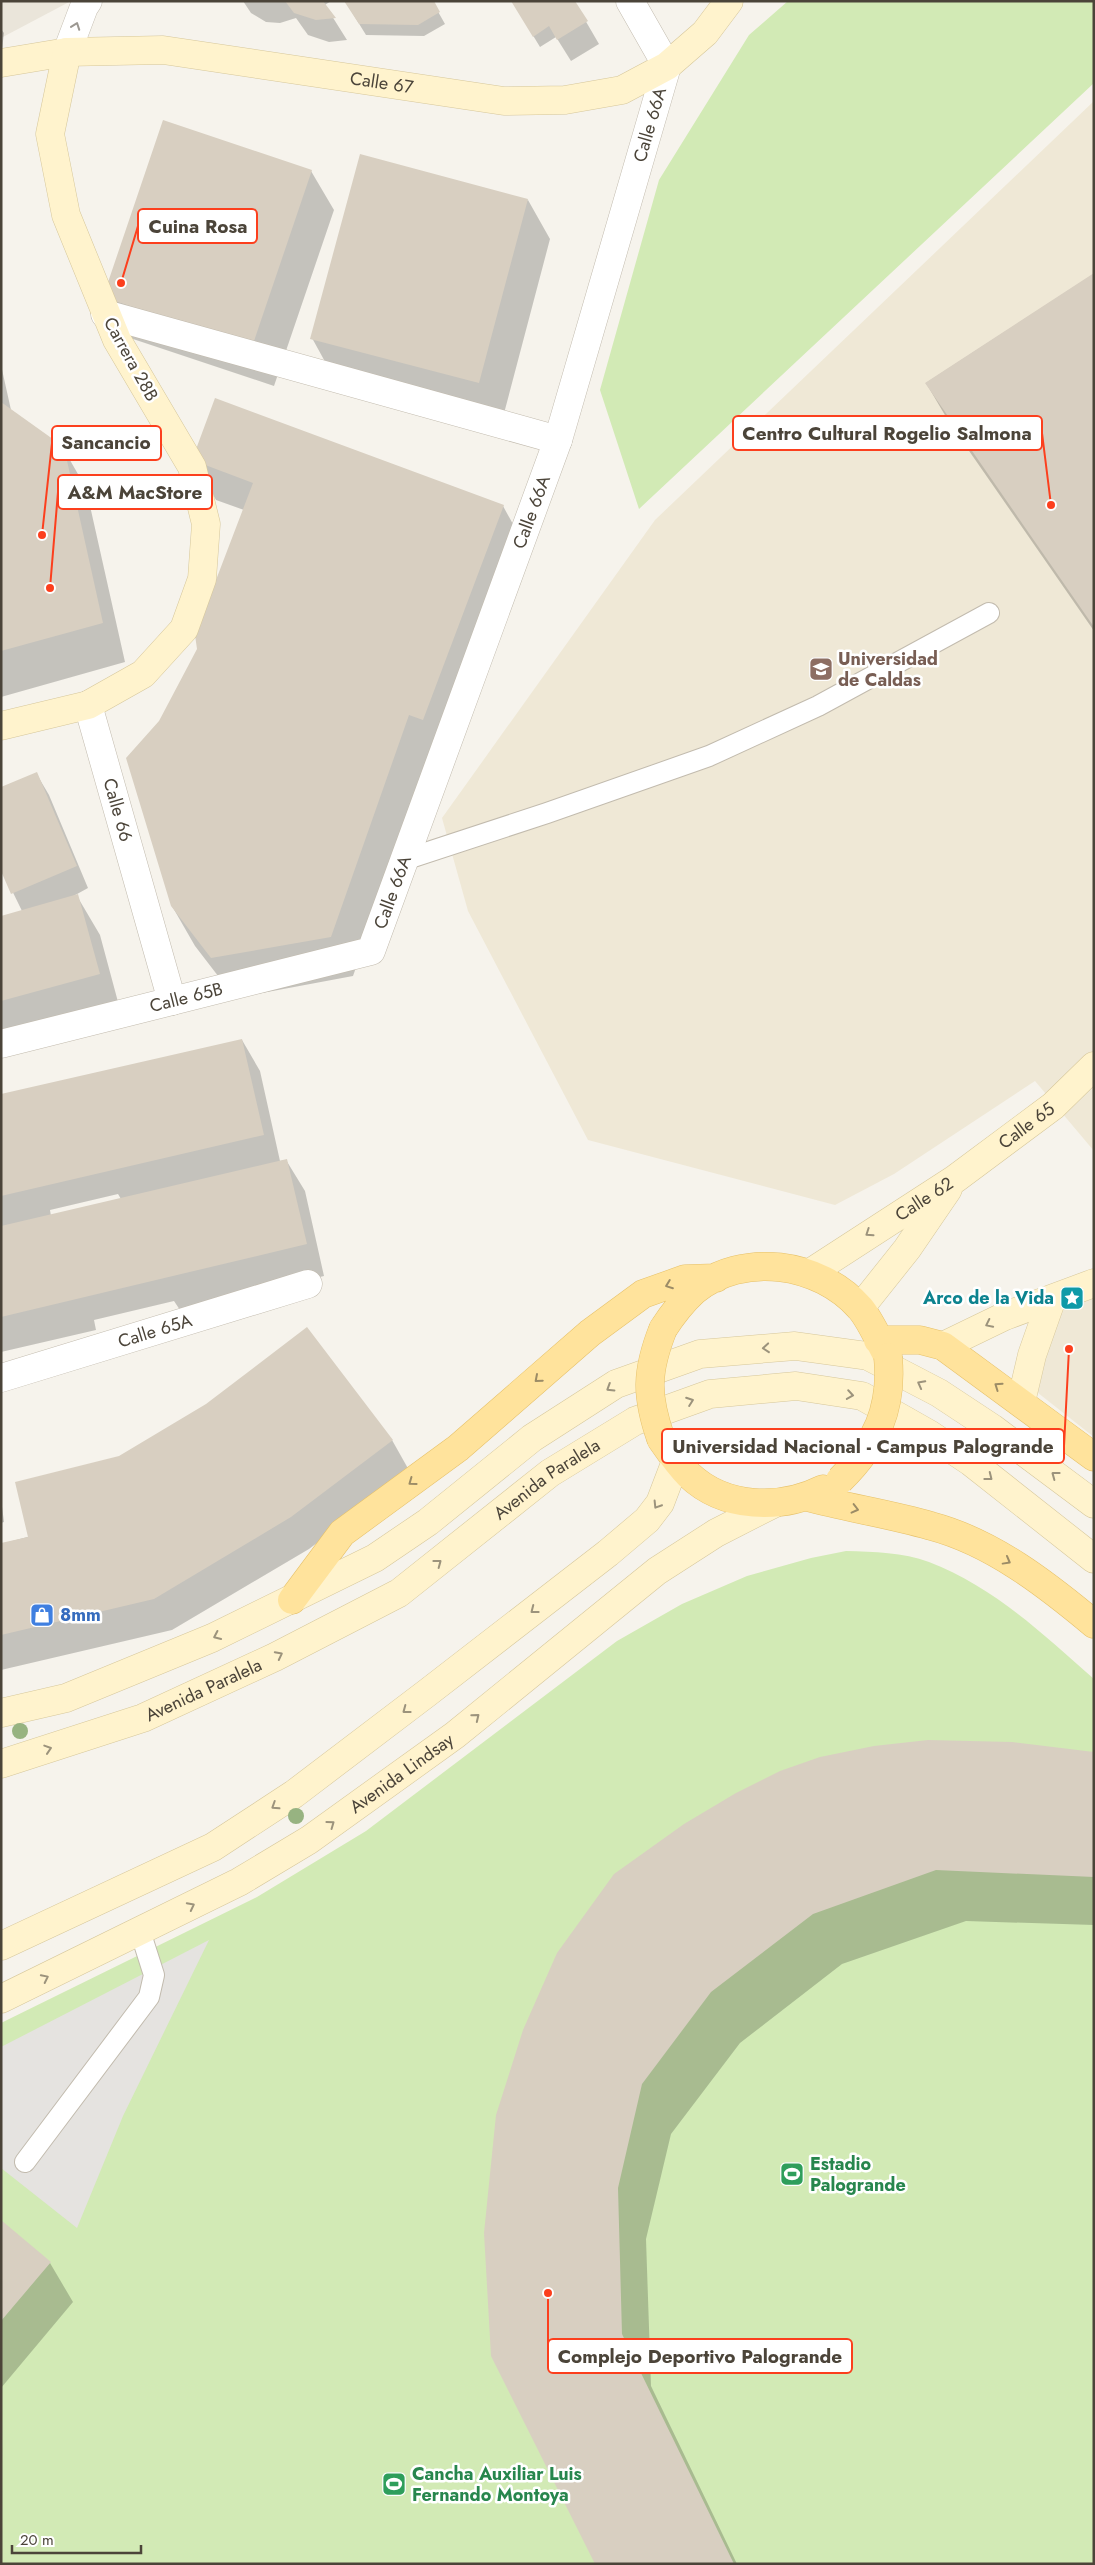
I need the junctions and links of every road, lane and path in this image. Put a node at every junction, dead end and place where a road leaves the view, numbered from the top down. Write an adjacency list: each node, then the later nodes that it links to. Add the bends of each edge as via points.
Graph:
1 (88, 1): 4 (street, one-way to 1)
2 (630, 1): 6 (street)
3 (729, 1): 6 (main road, Calle 67, via 705,33)
4 (67, 52): 5 (main road, Calle 67); 6 (main road, Calle 67, via 163,50 504,101 565,100 622,90); 7 (main road, Carrera 28B, via 50,134 66,215)
5 (1, 63)
6 (667, 66): 8 (street, Calle 66A)
7 (105, 314): 8 (street); 10 (main road, Carrera 28B, via 192,467 206,524 202,579 184,629 142,674)
8 (558, 440): 12 (street, Calle 66A)
9 (989, 613): 12 (lane, via 818,706 709,756)
10 (88, 705): 11 (main road); 14 (street, Calle 66)
11 (1, 726)
12 (404, 860): 13 (street, Calle 66A)
13 (370, 951): 14 (street, Calle 65B)
14 (172, 1001): 15 (street, Calle 65B)
15 (1, 1044)
16 (1094, 1066): 17 (main road, Calle 65, via 1053,1106)
17 (955, 1179): 18 (main road, Calle 62, one-way to 18); 23 (main road, Calle 62, via 907,1249)
18 (810, 1274): 19 (main road, via 786,1267 763,1266 739,1269); 23 (main road, via 838,1288)
19 (716, 1278): 28 (main road, bridge, via 677,1308 663,1329 653,1355 648,1383 652,1412); 34 (main road, one-way to 34, via 685,1279 643,1294 590,1333 458,1448 342,1533)
20 (1094, 1283): 22 (main road)
21 (308, 1284): 26 (street, Calle 65A)
22 (1050, 1301): 24 (main road, one-way to 24, via 1005,1316); 27 (main road)
23 (860, 1308): 25 (main road)
24 (943, 1346): 25 (main road, via 920,1340); 27 (main road, one-way to 24)
25 (883, 1348): 30 (main road, bridge, via 890,1382 876,1433 861,1459 840,1480)
26 (1, 1378)
27 (1021, 1402): 29 (main road)
28 (668, 1450): 31 (main road, via 691,1477 729,1498); 39 (main road, one-way to 39, via 660,1503 647,1520 294,1794 213,1847)
29 (1094, 1456)
30 (807, 1497): 31 (main road); 35 (main road, one-way to 35, via 932,1526 977,1544 1021,1568)
31 (773, 1504): 38 (main road, Avenida Lindsay, one-way to 31, via 239,1882 309,1840 455,1735 657,1570 716,1533)
32 (1094, 1504): 34 (main road, one-way to 34, via 939,1393 868,1356 795,1346 700,1354 616,1384 532,1438 428,1522 375,1558)
33 (1094, 1559): 37 (main road, Avenida Paralela, one-way to 33, via 143,1718 293,1648 399,1593 550,1473 636,1421 710,1394 796,1386 862,1396 964,1458)
34 (292, 1600): 36 (main road, one-way to 36, via 212,1638 66,1698)
35 (1094, 1624)
36 (1, 1713)
37 (1, 1764)
38 (140, 1931): 40 (main road, Avenida Lindsay, one-way to 38); 41 (lane, via 154,1975 149,1997)
39 (1, 1946)
40 (1, 1999)
41 (25, 2162)

